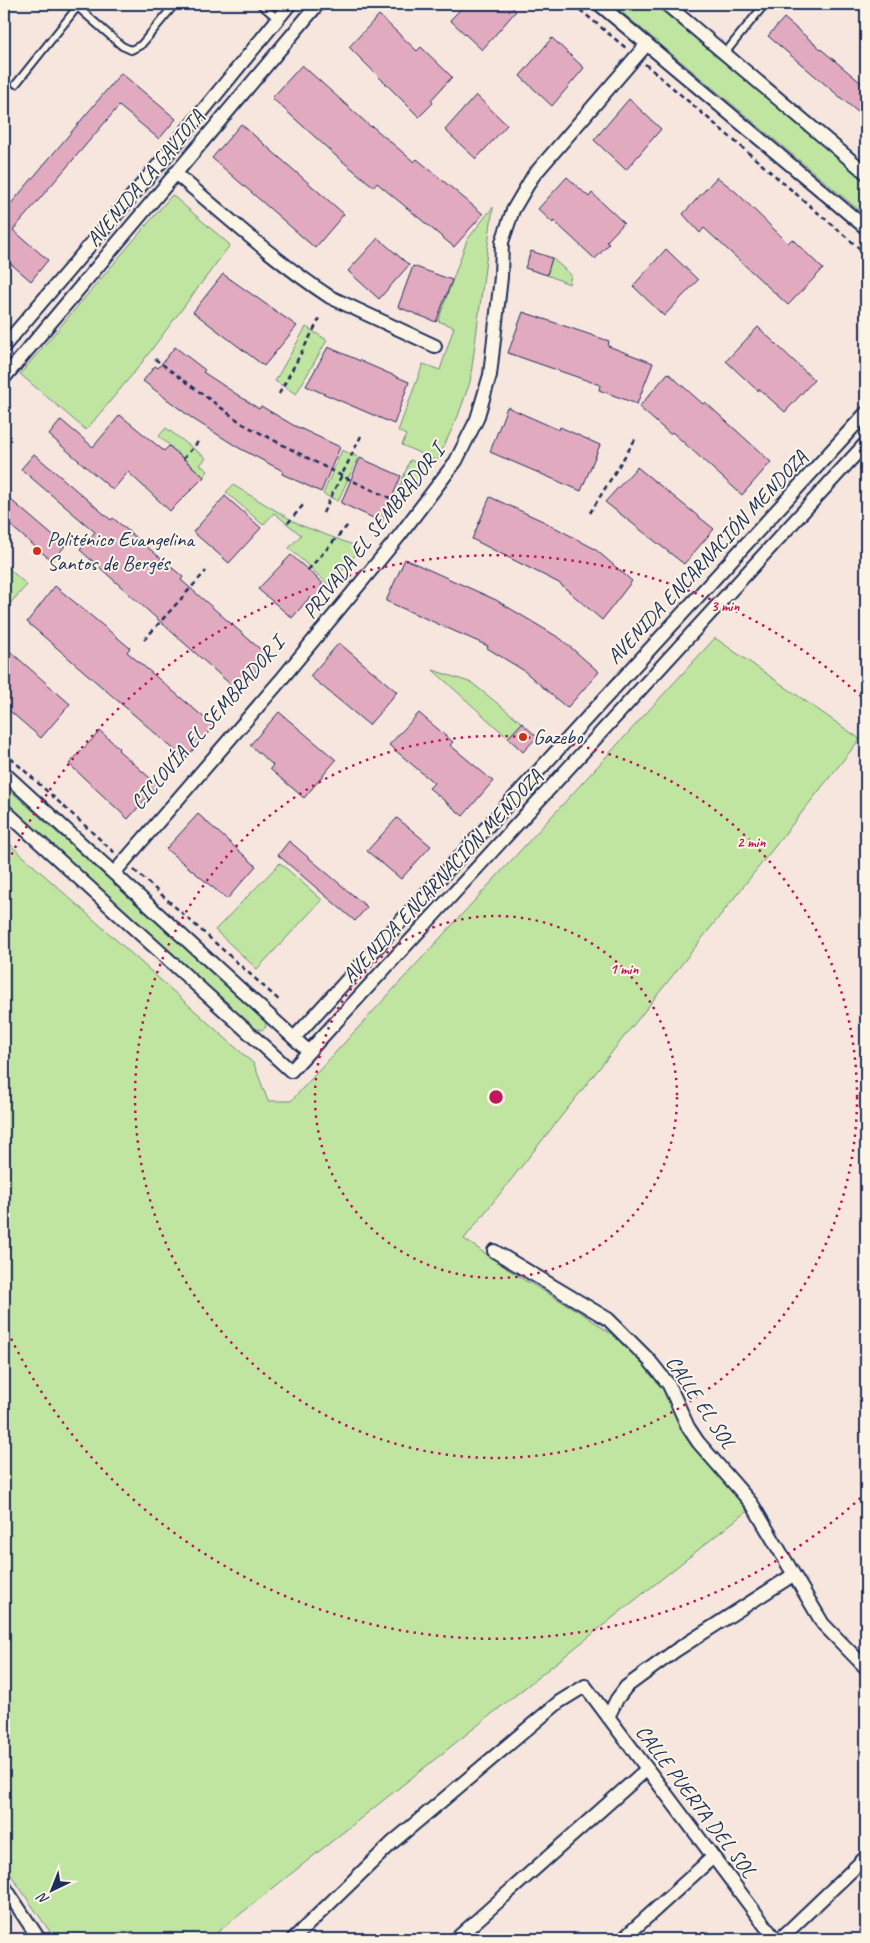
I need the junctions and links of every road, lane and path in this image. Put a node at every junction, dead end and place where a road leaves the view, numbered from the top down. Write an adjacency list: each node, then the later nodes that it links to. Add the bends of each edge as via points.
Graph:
1 (175, 4): 9 (lane, via 141,45 131,50 122,46)
2 (260, 4): 10 (lane)
3 (290, 4): 10 (street, AVENIDA LA GAVIOTA)
4 (318, 4): 17 (street, AVENIDA LA GAVIOTA)
5 (573, 4): 12 (path)
6 (599, 4): 11 (street)
7 (666, 4): 13 (street)
8 (765, 4): 13 (lane)
9 (77, 5): 15 (lane)
10 (278, 19): 21 (street, AVENIDA LA GAVIOTA)
11 (647, 44): 12 (street, PRIVADA EL SEMBRADOR I); 18 (street)
12 (631, 52): 14 (path); 19 (path); 47 (street, PRIVADA EL SEMBRADOR I, via 533,176 513,210 502,242 490,375 477,419 456,461 280,681)
13 (725, 53): 16 (street)
14 (621, 54)
15 (16, 84)
16 (866, 172)
17 (175, 173): 22 (street, via 275,258 322,292); 24 (street, AVENIDA LA GAVIOTA)
18 (866, 228)
19 (866, 254)
20 (320, 318): 25 (path)
21 (4, 346)
22 (436, 346)
23 (155, 359): 32 (path, via 243,424)
24 (4, 378)
25 (279, 394)
26 (866, 413): 50 (street, AVENIDA ENCARNACIÓN MENDOZA)
27 (361, 436): 32 (path)
28 (636, 438): 36 (path)
29 (198, 442): 31 (path)
30 (866, 443): 51 (street, AVENIDA ENCARNACIÓN MENDOZA)
31 (183, 458)
32 (342, 476): 33 (path); 35 (path)
33 (392, 499)
34 (304, 504): 37 (path)
35 (323, 513)
36 (590, 513)
37 (288, 523)
38 (348, 525): 39 (path)
39 (308, 570)
40 (206, 571): 41 (path)
41 (144, 640)
42 (4, 752): 46 (path)
43 (4, 772): 48 (street)
44 (4, 810): 51 (street, AVENIDA ENCARNACIÓN MENDOZA, via 292,1071)
45 (120, 846): 46 (path)
46 (114, 852): 47 (path)
47 (124, 861): 48 (street, PRIVADA EL SEMBRADOR I); 49 (path)
48 (114, 873): 50 (street)
49 (280, 1001)
50 (294, 1038): 51 (street)
51 (308, 1051)
52 (494, 1251): 53 (street, CALLE EL SOL, via 608,1319 649,1360 669,1385 698,1442 752,1504)
53 (793, 1576): 54 (street, CALLE EL SOL, via 823,1624); 55 (street, via 675,1651 626,1687)
54 (866, 1668)
55 (608, 1717): 56 (street, CALLE PUERTA DEL SOL); 61 (street, CALLE PUERTA DEL SOL, via 585,1686 560,1702 401,1836)
56 (647, 1768): 57 (street, CALLE PUERTA DEL SOL); 62 (street)
57 (713, 1857): 63 (street); 64 (street, CALLE PUERTA DEL SOL)
58 (866, 1857): 65 (street)
59 (4, 1886): 60 (street)
60 (39, 1939)
61 (293, 1939)
62 (456, 1939)
63 (623, 1939)
64 (775, 1939)
65 (780, 1939)

